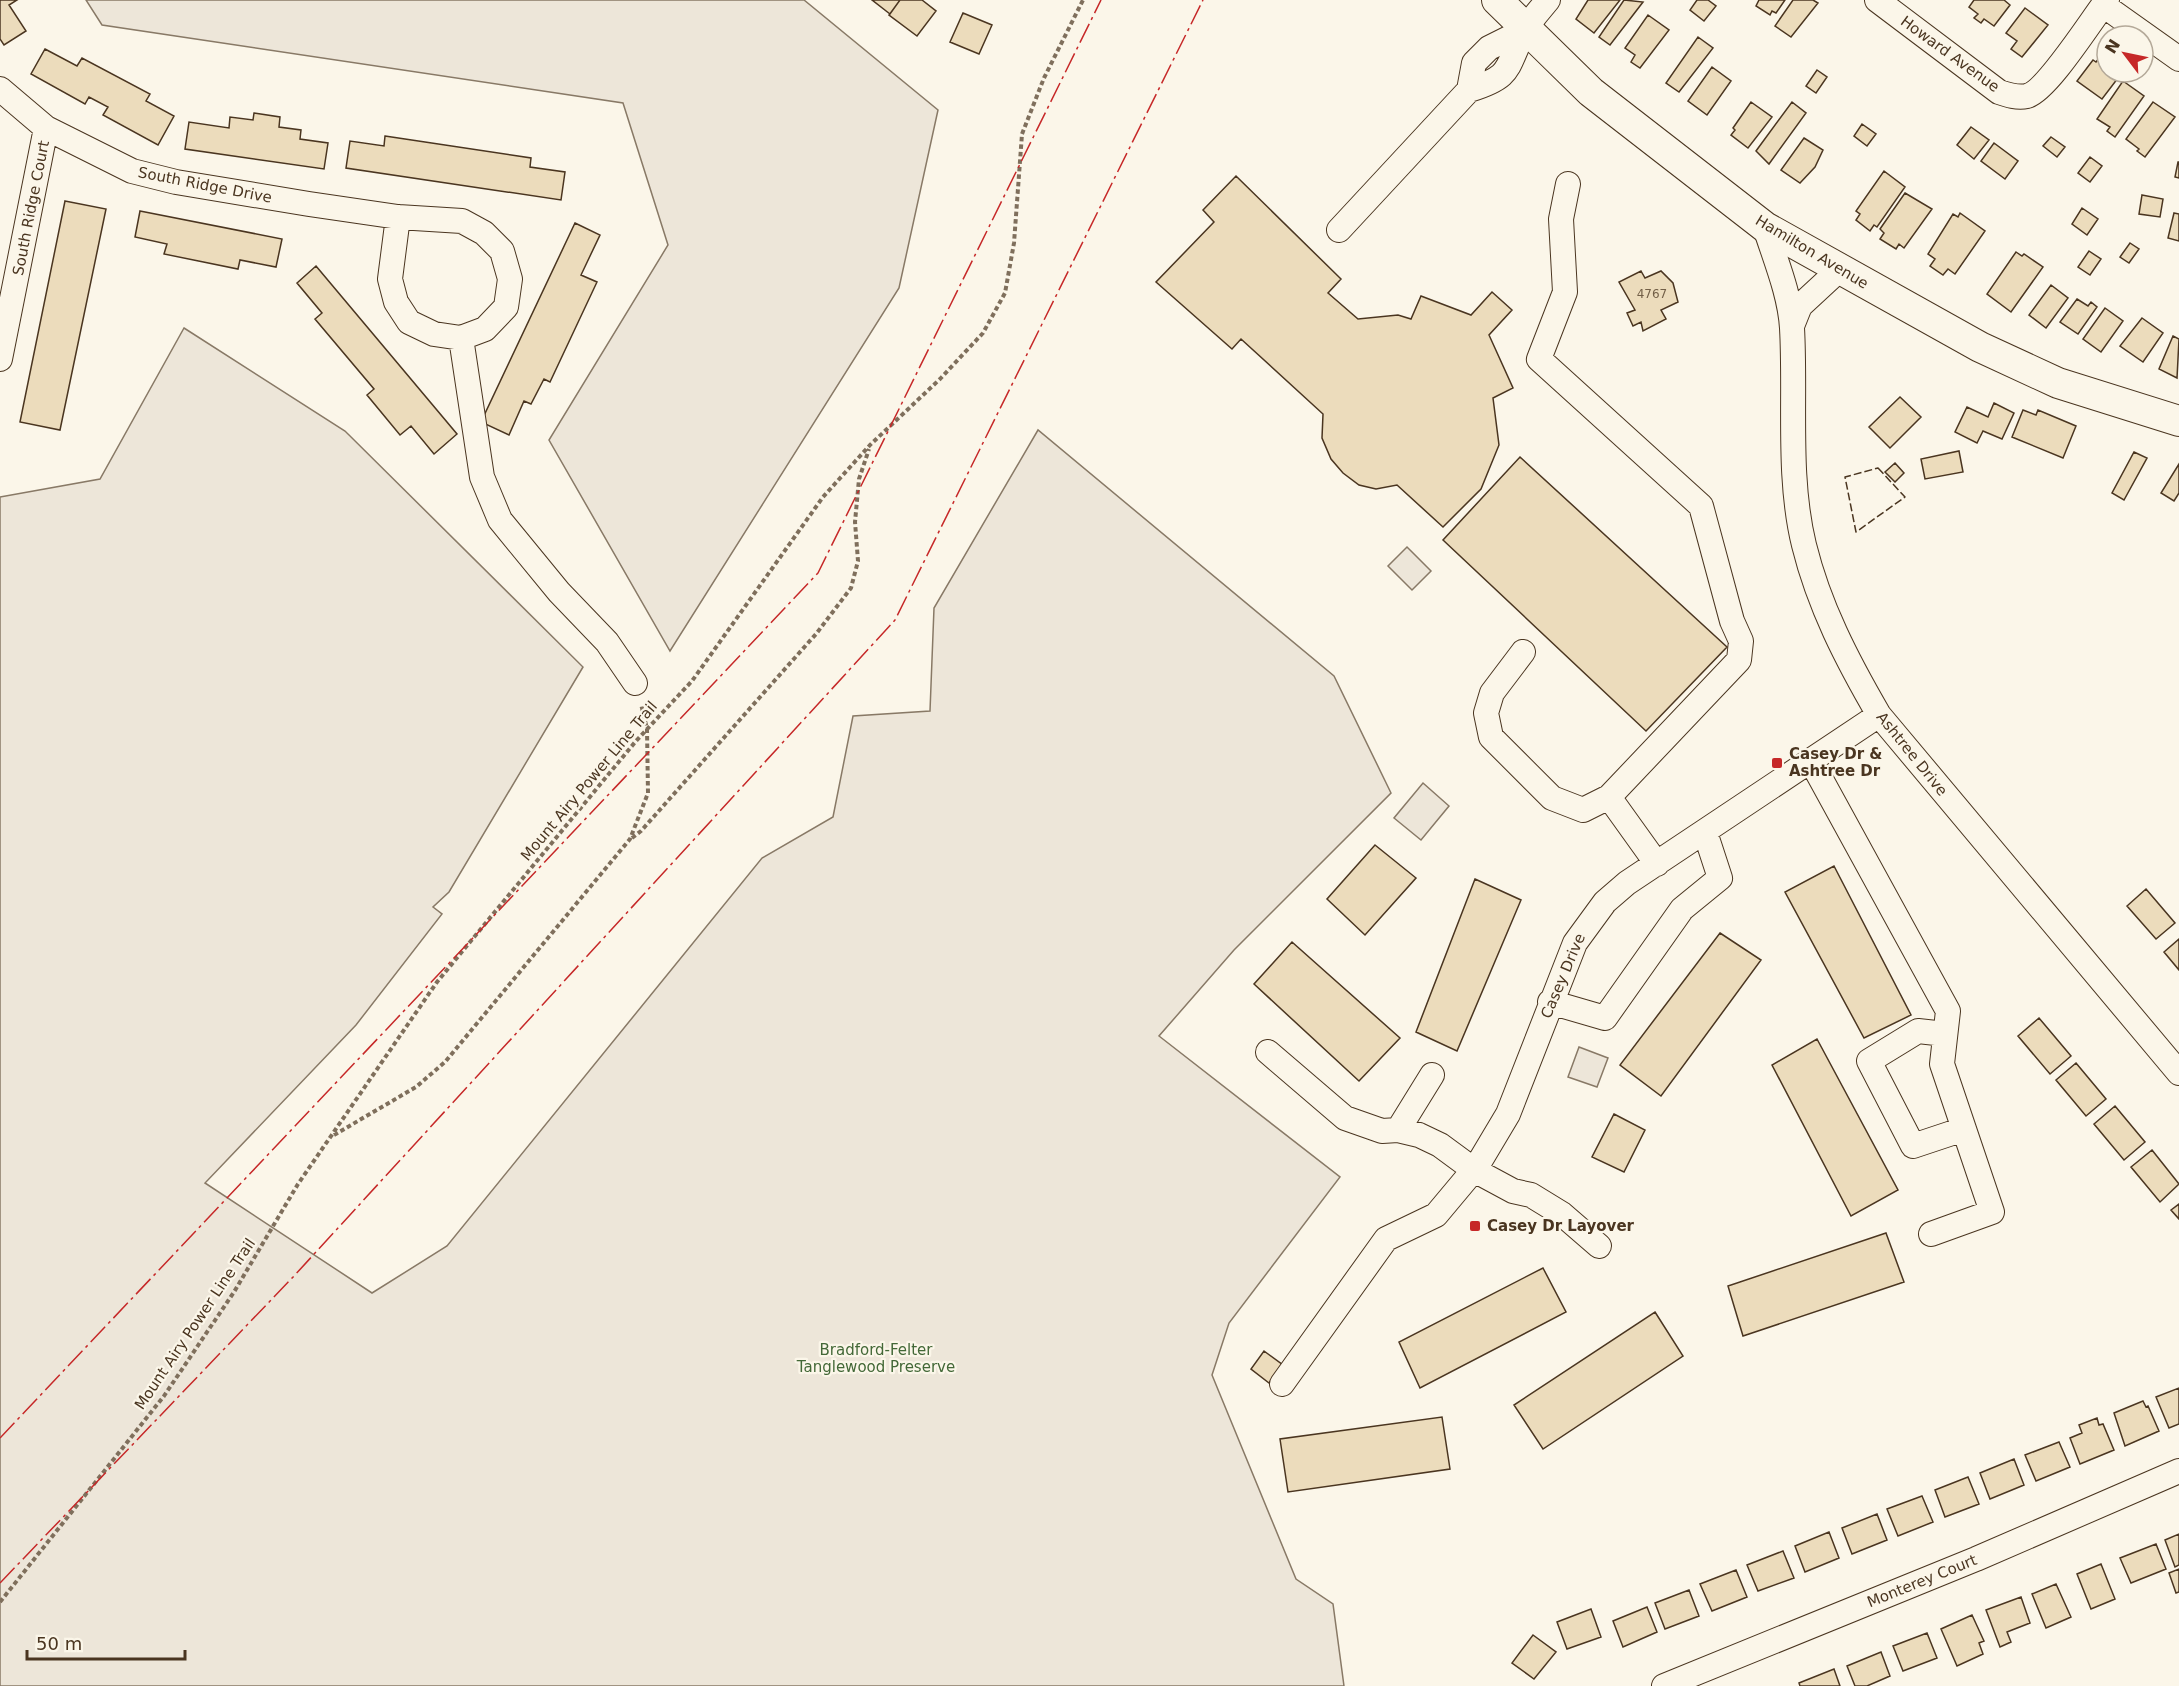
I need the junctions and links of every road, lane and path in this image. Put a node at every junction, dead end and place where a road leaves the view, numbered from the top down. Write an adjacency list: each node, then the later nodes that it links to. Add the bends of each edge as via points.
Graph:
1 (1083, 0): 19 (path, Mount Airy Power Line Trail, via 1044,78 1022,134 1014,243 1005,293 983,333)
2 (1497, 0): 6 (main road, Hamilton Avenue)
3 (1548, 0): 6 (street)
4 (1877, 0): 5 (street, Howard Avenue, via 1999,92 2013,97 2027,96 2044,84)
5 (2105, 3): 7 (street)
6 (1525, 30): 12 (main road, Hamilton Avenue, via 1607,106); 13 (street, via 1510,67 1491,84 1469,90)
7 (2179, 59)
8 (0, 89): 9 (street, South Ridge Drive)
9 (46, 128): 11 (street, South Ridge Drive, via 132,171 176,182); 17 (street, South Ridge Court)
10 (1568, 184): 25 (street, via 1561,219 1564,292 1539,359 1701,506 1741,641 1739,660)
11 (398, 217): 16 (street, via 390,279 396,302 409,322 434,334); 16 (street, South Ridge Drive, via 462,221 484,233 502,251 510,279 506,307 485,329)
12 (1765, 227): 14 (main road, Hamilton Avenue); 15 (street, Ashtree Drive)
13 (1339, 230)
14 (1840, 268): 15 (street, via 1800,306); 18 (main road, Hamilton Avenue, via 1980,347 2058,383)
15 (1792, 326): 22 (street, Ashtree Drive, via 1796,484 1803,543 1820,599 1843,653)
16 (461, 338): 21 (street, via 482,477 500,520 559,592 607,642)
17 (0, 359)
18 (2179, 421)
19 (870, 445): 23 (path, Mount Airy Power Line Trail, via 824,497 692,681); 27 (path, Mount Airy Power Line Trail, via 859,478 855,522 858,561 851,588 694,774)
20 (1523, 652): 25 (street, via 1492,693 1486,713 1491,737 1552,798 1583,810)
21 (635, 683): 23 (path)
22 (1879, 715): 24 (street, Casey Drive); 32 (street, Ashtree Drive)
23 (647, 729): 27 (path, via 648,793); 36 (path, Mount Airy Power Line Trail, via 437,982)
24 (1811, 761): 26 (street, Casey Drive); 30 (street, via 1948,1011)
25 (1609, 797): 28 (street)
26 (1705, 832): 28 (street, Casey Drive); 29 (street, via 1720,878 1682,909 1605,1018)
27 (630, 839): 36 (path, Mount Airy Power Line Trail, via 445,1062 416,1087)
28 (1657, 864): 29 (street, Casey Drive, via 1605,902 1585,925)
29 (1550, 1002): 37 (street, Casey Drive, via 1508,1114)
30 (1945, 1034): 34 (street, via 1942,1064); 34 (street, via 1918,1031 1869,1061 1913,1146)
31 (1268, 1052): 35 (street, via 1346,1118 1382,1131)
32 (2179, 1073)
33 (1432, 1075): 35 (street)
34 (1964, 1129): 38 (street, via 1992,1212)
35 (1398, 1130): 37 (street, via 1440,1145)
36 (331, 1137): 42 (path, Mount Airy Power Line Trail, via 164,1396)
37 (1474, 1170): 39 (street, via 1513,1191 1532,1195 1562,1214); 40 (street, Casey Drive, via 1436,1215 1386,1239)
38 (1931, 1234)
39 (1599, 1246)
40 (1282, 1384)
41 (2179, 1472): 43 (street, Monterey Court)
42 (0, 1602)
43 (1664, 1686)

